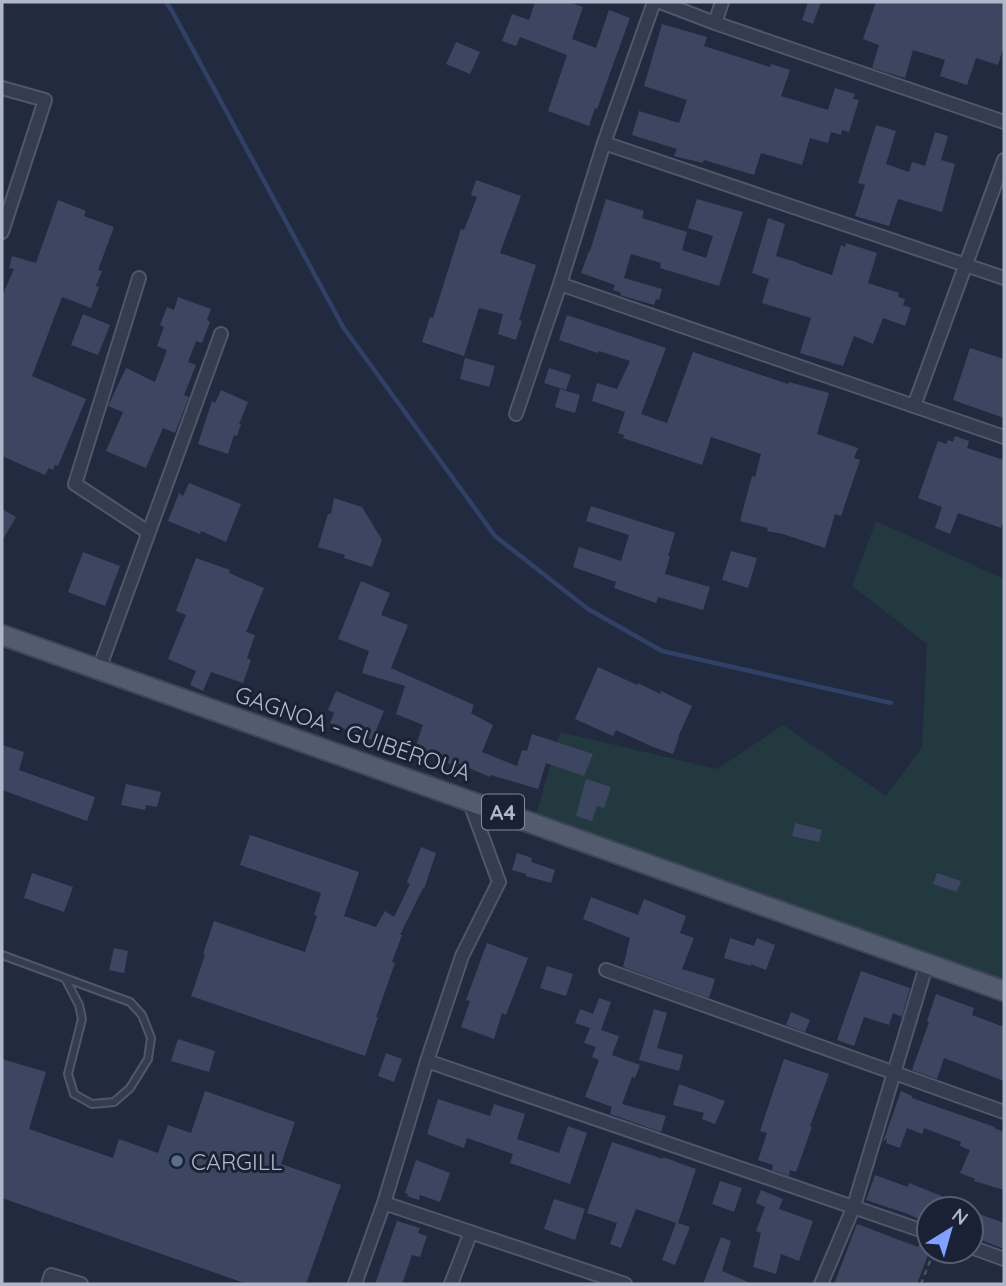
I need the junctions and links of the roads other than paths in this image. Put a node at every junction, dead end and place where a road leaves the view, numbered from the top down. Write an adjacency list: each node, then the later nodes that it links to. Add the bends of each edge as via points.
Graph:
1 (654, 2): 7 (street)
2 (660, 2): 4 (street)
3 (722, 2): 4 (street)
4 (715, 23): 6 (street)
5 (2, 88): 9 (street, via 45,100)
6 (1004, 122)
7 (604, 142): 10 (street); 13 (street)
8 (1004, 160): 10 (street)
9 (2, 232)
10 (966, 265): 12 (street); 15 (street)
11 (139, 278): 18 (street, via 75,484)
12 (1004, 278)
13 (559, 284): 15 (street); 16 (street)
14 (221, 334): 18 (street)
15 (914, 406): 17 (street)
16 (516, 414)
17 (1004, 437)
18 (148, 532): 20 (street)
19 (2, 635): 20 (main road, GAGNOA - GUIBÉROUA / A4)
20 (99, 669): 21 (main road, GAGNOA - GUIBÉROUA / A4)
21 (469, 800): 23 (main road, GAGNOA - GUIBÉROUA / A4); 27 (street, via 499,882 462,956)
22 (2, 955): 25 (lane)
23 (927, 963): 26 (main road, GAGNOA - GUIBÉROUA / A4); 28 (street)
24 (606, 970): 28 (street)
25 (65, 978): 25 (lane, via 82,1019 68,1074 74,1094 92,1104 114,1102 130,1088 148,1059 151,1038 142,1015 130,1002)
26 (1004, 991)
27 (427, 1061): 30 (street); 31 (street)
28 (894, 1072): 29 (street); 31 (street)
29 (1004, 1112)
30 (384, 1203): 33 (street); 38 (street)
31 (854, 1206): 32 (street); 41 (street)
32 (915, 1228)
33 (471, 1233): 39 (street); 40 (street)
34 (985, 1252): 35 (street)
35 (1004, 1259)
36 (48, 1284): 37 (street, via 51,1275)
37 (81, 1284)
38 (355, 1284)
39 (451, 1284)
40 (625, 1284)
41 (821, 1284)

